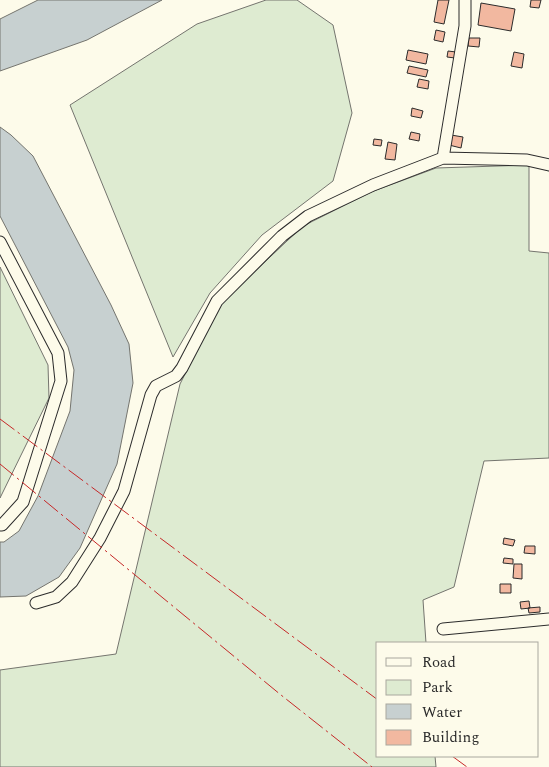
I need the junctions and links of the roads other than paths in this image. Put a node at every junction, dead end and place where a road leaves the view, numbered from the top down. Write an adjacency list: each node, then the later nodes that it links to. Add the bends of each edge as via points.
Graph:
1 (465, 0): 2 (street, via 465,26)
2 (443, 158): 3 (street, via 527,160); 6 (street, via 373,185 308,216 282,236 217,301 182,368 176,376 156,386 151,395 124,491 100,538 72,582 56,596)
3 (549, 165)
4 (0, 242): 5 (street, via 58,354 61,381 23,502)
5 (0, 525)
6 (36, 603)
7 (549, 619): 8 (street)
8 (443, 629)

